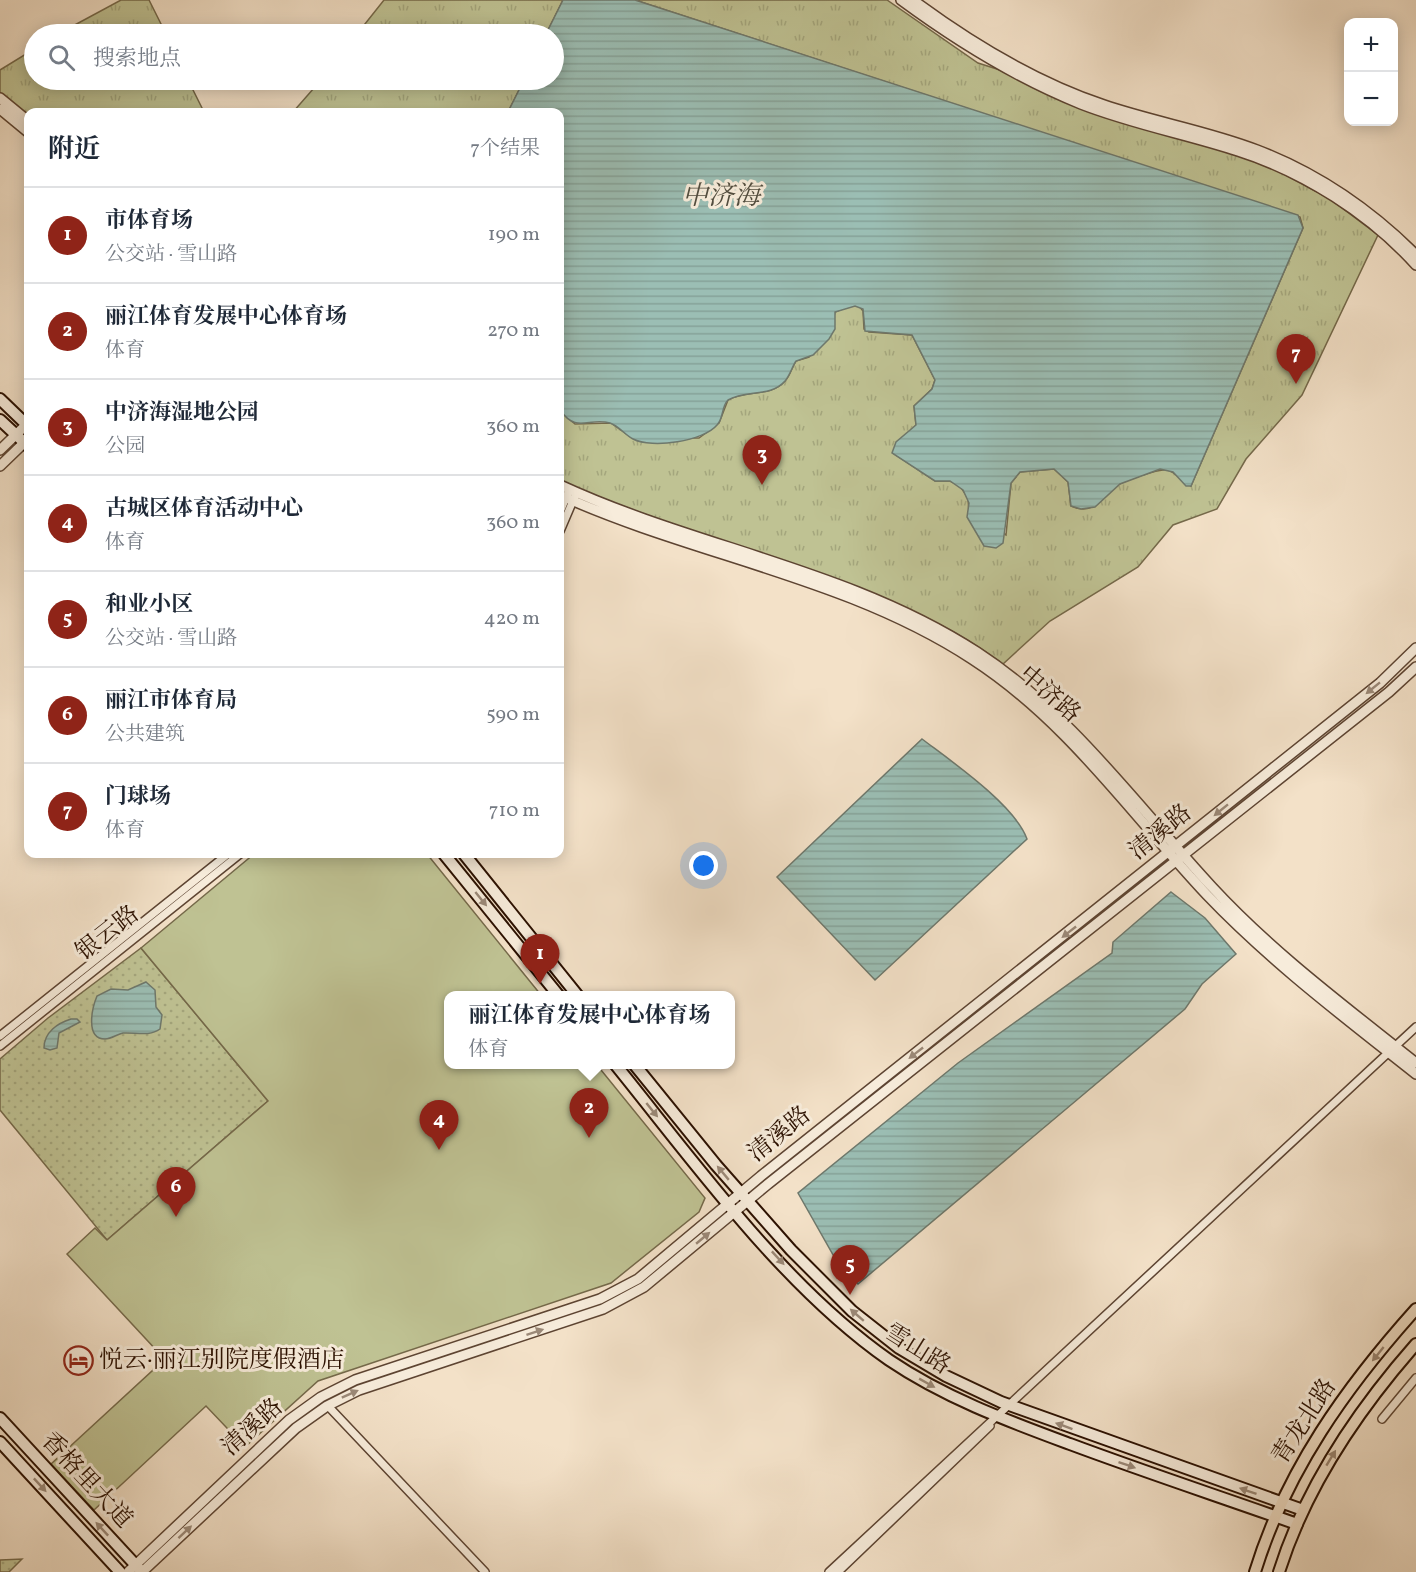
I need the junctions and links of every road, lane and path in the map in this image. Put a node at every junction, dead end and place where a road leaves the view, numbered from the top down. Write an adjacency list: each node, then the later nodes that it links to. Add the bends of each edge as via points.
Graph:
1 (901, 0): 8 (street, via 983,56 1062,96 1102,112 1237,150 1281,168 1352,210)
2 (913, 0): 7 (street, via 986,50 1064,90 1240,144 1285,162 1349,199)
3 (0, 98): 5 (street)
4 (0, 109): 6 (street)
5 (24, 118)
6 (24, 129)
7 (1416, 255)
8 (1416, 265)
9 (0, 399): 11 (main road)
10 (0, 420): 13 (main road)
11 (24, 420)
12 (24, 428): 13 (street)
13 (16, 435): 14 (main road); 16 (street)
14 (24, 441)
15 (24, 446): 17 (street)
16 (0, 450)
17 (0, 466)
18 (571, 493): 19 (street); 22 (street, 中济路, via 873,597 956,639 1016,679 1061,718 1100,758)
19 (564, 517)
20 (1416, 648): 22 (street, 清溪路, one-way to 22, via 1380,682)
21 (1416, 667): 27 (street, 清溪路)
22 (1173, 849): 27 (street, 中济路); 38 (street, 清溪路, one-way to 38)
23 (223, 858): 31 (street, 银云路)
24 (235, 858): 32 (street, 银云路)
25 (447, 858): 28 (main road, one-way to 28)
26 (467, 858): 29 (main road)
27 (1181, 859): 33 (street, 中济路, via 1227,915 1273,959); 38 (street, 清溪路)
28 (555, 991)
29 (575, 991)
30 (1416, 1027): 33 (street)
31 (0, 1036)
32 (0, 1046)
33 (1392, 1049): 34 (street, 中济路); 37 (street, 中济路); 43 (street)
34 (1416, 1063)
35 (618, 1069): 39 (main road, 雪山路, one-way to 39)
36 (637, 1069): 38 (main road, 雪山路, one-way to 36)
37 (1416, 1074)
38 (743, 1197): 39 (street, 清溪路); 43 (main road, 雪山路, one-way to 38, via 946,1376 882,1336 824,1285)
39 (732, 1207): 44 (street, 清溪路, one-way to 39, via 359,1390 614,1305 644,1287); 45 (main road, 雪山路, one-way to 45, via 814,1295 865,1342 923,1380); 53 (street, 清溪路, via 638,1279 609,1295 355,1380 321,1397 276,1433)
40 (1416, 1310): 49 (main road, 青龙北路, one-way to 49, via 1330,1417)
41 (1416, 1344): 50 (main road, 青龙北路, one-way to 41, via 1349,1430)
42 (1416, 1378): 47 (street)
43 (1010, 1405): 45 (street); 49 (main road, 雪山路, one-way to 43)
44 (328, 1406): 53 (street, 清溪路, one-way to 44, via 296,1428); 55 (street)
45 (997, 1417): 51 (main road, 雪山路, one-way to 51); 56 (street); 57 (street, via 983,1436)
46 (0, 1418): 53 (main road, 香格里大道, one-way to 46)
47 (1382, 1419)
48 (0, 1442): 54 (main road, 香格里大道, one-way to 54)
49 (1281, 1502): 50 (main road, 雪山路); 51 (main road, 青龙北路)
50 (1303, 1510): 52 (main road, 青龙北路)
51 (1275, 1516): 52 (main road, 雪山路); 58 (main road, 青龙北路)
52 (1297, 1524): 59 (main road, 青龙北路)
53 (137, 1570)
54 (120, 1572)
55 (484, 1572)
56 (829, 1572)
57 (838, 1572)
58 (1255, 1572)
59 (1279, 1572)

